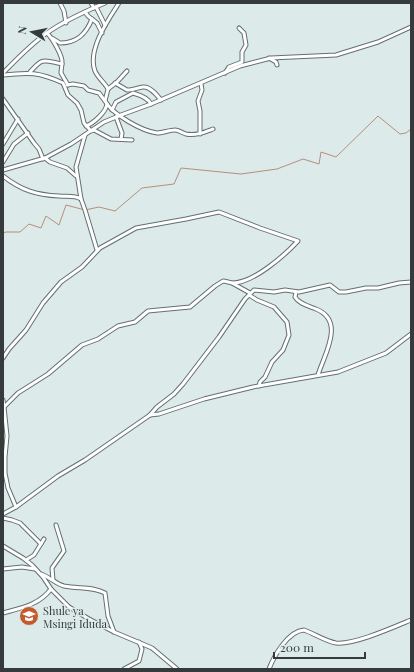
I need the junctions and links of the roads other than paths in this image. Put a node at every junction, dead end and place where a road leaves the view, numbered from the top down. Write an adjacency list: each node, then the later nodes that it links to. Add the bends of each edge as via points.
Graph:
1 (60, 3): 8 (street)
2 (90, 3): 5 (street)
3 (105, 3): 5 (street)
4 (119, 3): 9 (street)
5 (95, 8): 6 (street); 9 (street)
6 (85, 12): 7 (street); 8 (street)
7 (92, 19): 13 (street); 14 (street, via 77,40 60,43)
8 (66, 23): 12 (street)
9 (105, 25): 13 (street)
10 (411, 27): 15 (street, via 378,42 336,55)
11 (239, 28): 21 (street, via 244,33 246,45 242,52 242,62 229,67)
12 (47, 33): 14 (street); 20 (street)
13 (102, 33): 25 (street, via 93,62 96,73)
14 (51, 37): 16 (street)
15 (269, 58): 17 (street); 21 (street)
16 (62, 64): 19 (street, via 42,61); 24 (street, via 61,73)
17 (277, 65)
18 (126, 71): 22 (street)
19 (30, 72): 20 (street); 24 (street, via 49,76)
20 (3, 73)
21 (225, 73): 23 (street)
22 (115, 83): 25 (street); 27 (street, via 127,90 146,88)
23 (201, 84): 27 (street); 38 (street, via 202,90 198,101)
24 (67, 85): 28 (street, via 84,86 99,93); 33 (street, via 68,95 77,103)
25 (108, 89): 28 (street)
26 (3, 99): 32 (street)
27 (161, 100): 29 (street)
28 (107, 103): 30 (street); 33 (street, via 106,110)
29 (151, 104): 30 (street, via 133,93 116,102); 31 (street)
30 (112, 110): 31 (street)
31 (117, 116): 35 (street); 38 (street, via 155,133 174,130); 39 (street, via 122,132)
32 (18, 119): 36 (street); 41 (street)
33 (86, 126): 35 (street)
34 (213, 129): 38 (street)
35 (91, 130): 37 (street); 39 (street, via 111,139)
36 (28, 133): 42 (street); 43 (street, via 14,144)
37 (85, 134): 42 (street); 46 (street)
38 (200, 134)
39 (120, 139): 40 (street)
40 (132, 140)
41 (3, 144)
42 (44, 158): 44 (street); 46 (street, via 67,168)
43 (3, 162)
44 (3, 170)
45 (3, 176): 47 (street, via 29,192)
46 (76, 176): 47 (street)
47 (81, 199): 48 (street)
48 (97, 250): 50 (street, via 136,228 217,212 298,241 258,275); 54 (street, via 82,267 54,290)
49 (411, 282): 51 (street, via 349,292 339,292 330,285)
50 (232, 283): 52 (street); 58 (street, via 220,282 190,306 148,311 135,322 114,328 80,347 48,374 18,392)
51 (296, 292): 52 (street, via 257,290); 55 (street, via 295,296 299,302 324,314 332,330)
52 (249, 294): 56 (street, via 274,307 287,322 289,335 283,350 272,362); 59 (street, via 183,384)
53 (411, 334): 55 (street, via 386,353 348,369)
54 (3, 358)
55 (318, 375): 56 (street)
56 (259, 386): 59 (street)
57 (3, 400): 58 (street)
58 (4, 407): 60 (street, via 7,436 4,473)
59 (150, 415): 60 (street)
60 (16, 507): 61 (street)
61 (3, 514)
62 (3, 518): 65 (street, via 20,523)
63 (56, 525): 71 (street, via 64,550 52,568)
64 (44, 539): 65 (street)
65 (41, 544): 67 (street, via 34,555)
66 (3, 546): 67 (street)
67 (26, 560): 69 (street)
68 (3, 569): 69 (street)
69 (36, 569): 70 (street)
70 (40, 574): 71 (street); 72 (street)
71 (53, 580): 75 (street, via 63,585 106,593 108,616)
72 (51, 590): 73 (street, via 35,603); 75 (street, via 76,612)
73 (3, 613)
74 (411, 620): 79 (street, via 367,637 342,643 329,641 302,630 292,636 279,650)
75 (114, 632): 76 (street)
76 (139, 642): 77 (street, via 142,649 139,661); 78 (street, via 155,650)
77 (124, 669)
78 (177, 669)
79 (269, 669)

